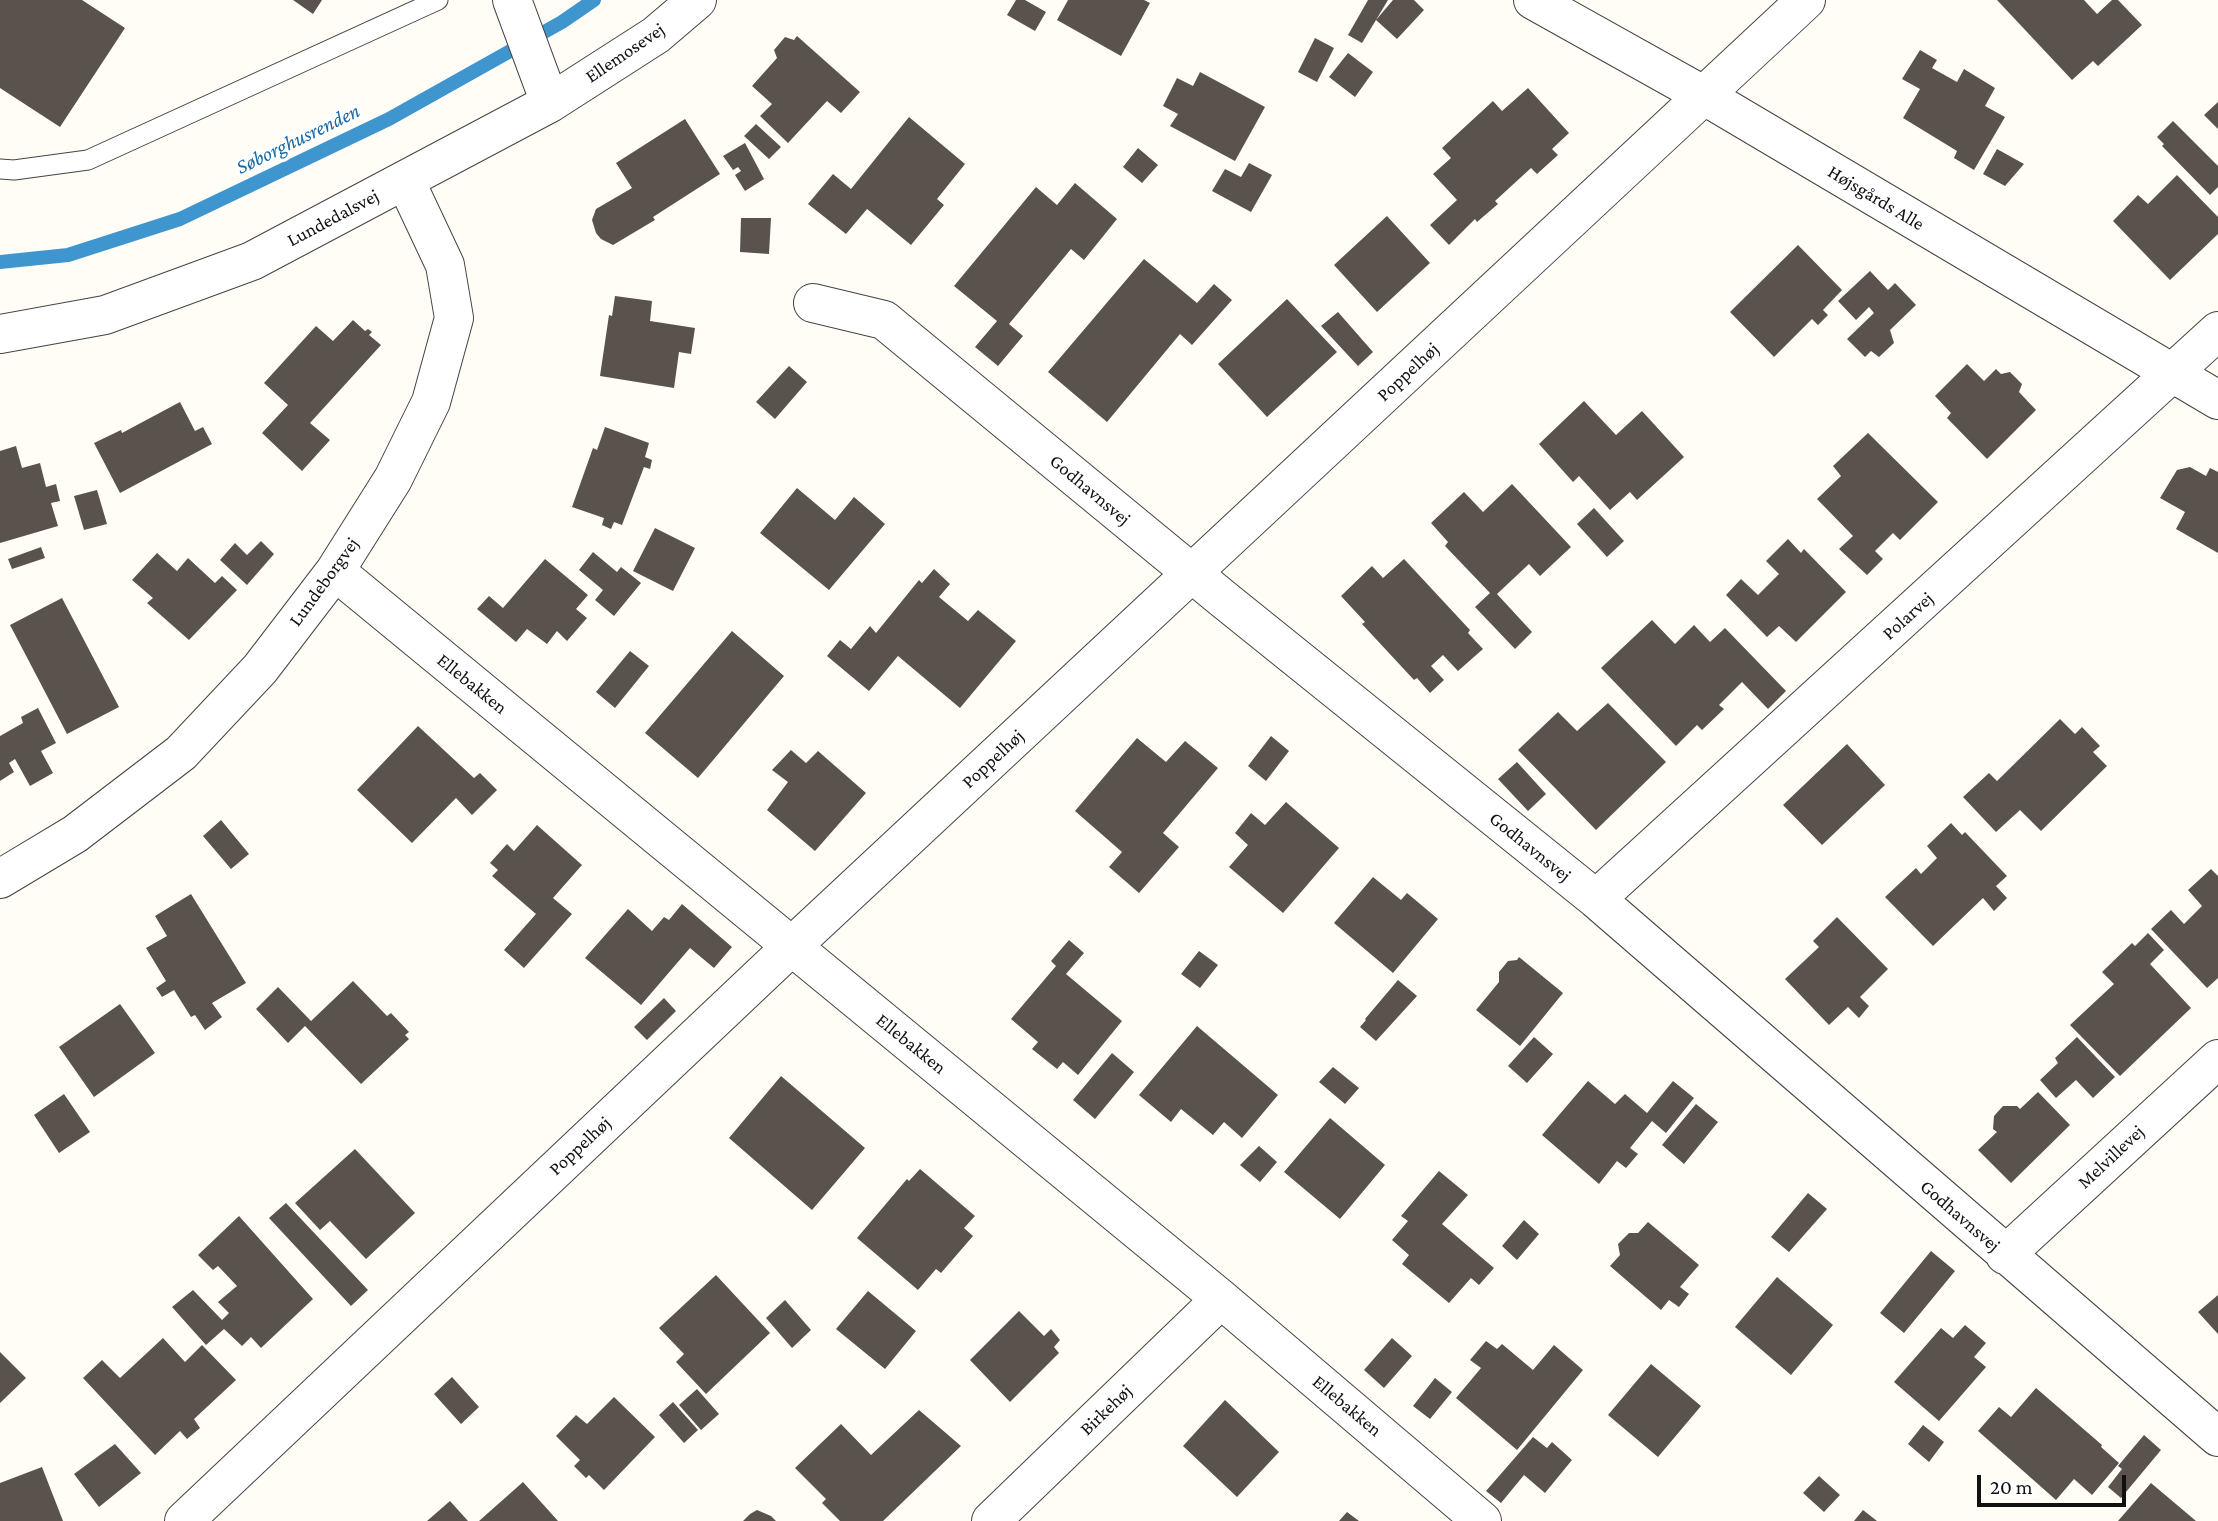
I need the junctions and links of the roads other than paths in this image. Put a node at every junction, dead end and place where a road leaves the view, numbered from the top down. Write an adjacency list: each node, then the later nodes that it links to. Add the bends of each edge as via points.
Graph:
1 (438, 0): 8 (lane, via 88,160)
2 (512, 0): 7 (street)
3 (697, 0): 7 (street, Ellemosevej, via 656,35)
4 (1533, 0): 6 (street, Højsgårds Alle)
5 (1806, 0): 6 (street, Poppelhøj)
6 (1703, 95): 13 (street, Højsgårds Alle); 16 (street, Poppelhøj)
7 (550, 103): 9 (street, Lundedalsvej)
8 (0, 169)
9 (405, 180): 12 (street, Lundedalsvej, via 252,261 105,315); 15 (street, Lundeborgvej, via 445,265 454,318 431,402 393,479)
10 (813, 303): 16 (street, Godhavnsvej, via 884,320)
11 (2218, 331): 13 (street, Polarvej)
12 (0, 334)
13 (2172, 374): 14 (street, Højsgårds Alle); 18 (street, Polarvej)
14 (2218, 400)
15 (335, 571): 17 (street, Lundeborgvej, via 260,669 181,753 75,834); 19 (street, Ellebakken)
16 (1192, 574): 18 (street, Godhavnsvej); 19 (street, Poppelhøj)
17 (0, 879)
18 (1596, 899): 21 (street, Godhavnsvej)
19 (792, 946): 22 (street, Ellebakken); 24 (street, Poppelhøj)
20 (2218, 1059): 21 (street, Melvillevej)
21 (2005, 1255): 23 (street, Godhavnsvej)
22 (1221, 1299): 25 (street, Birkehøj); 26 (street, Ellebakken)
23 (2218, 1437)
24 (184, 1521)
25 (991, 1521)
26 (1482, 1521)

